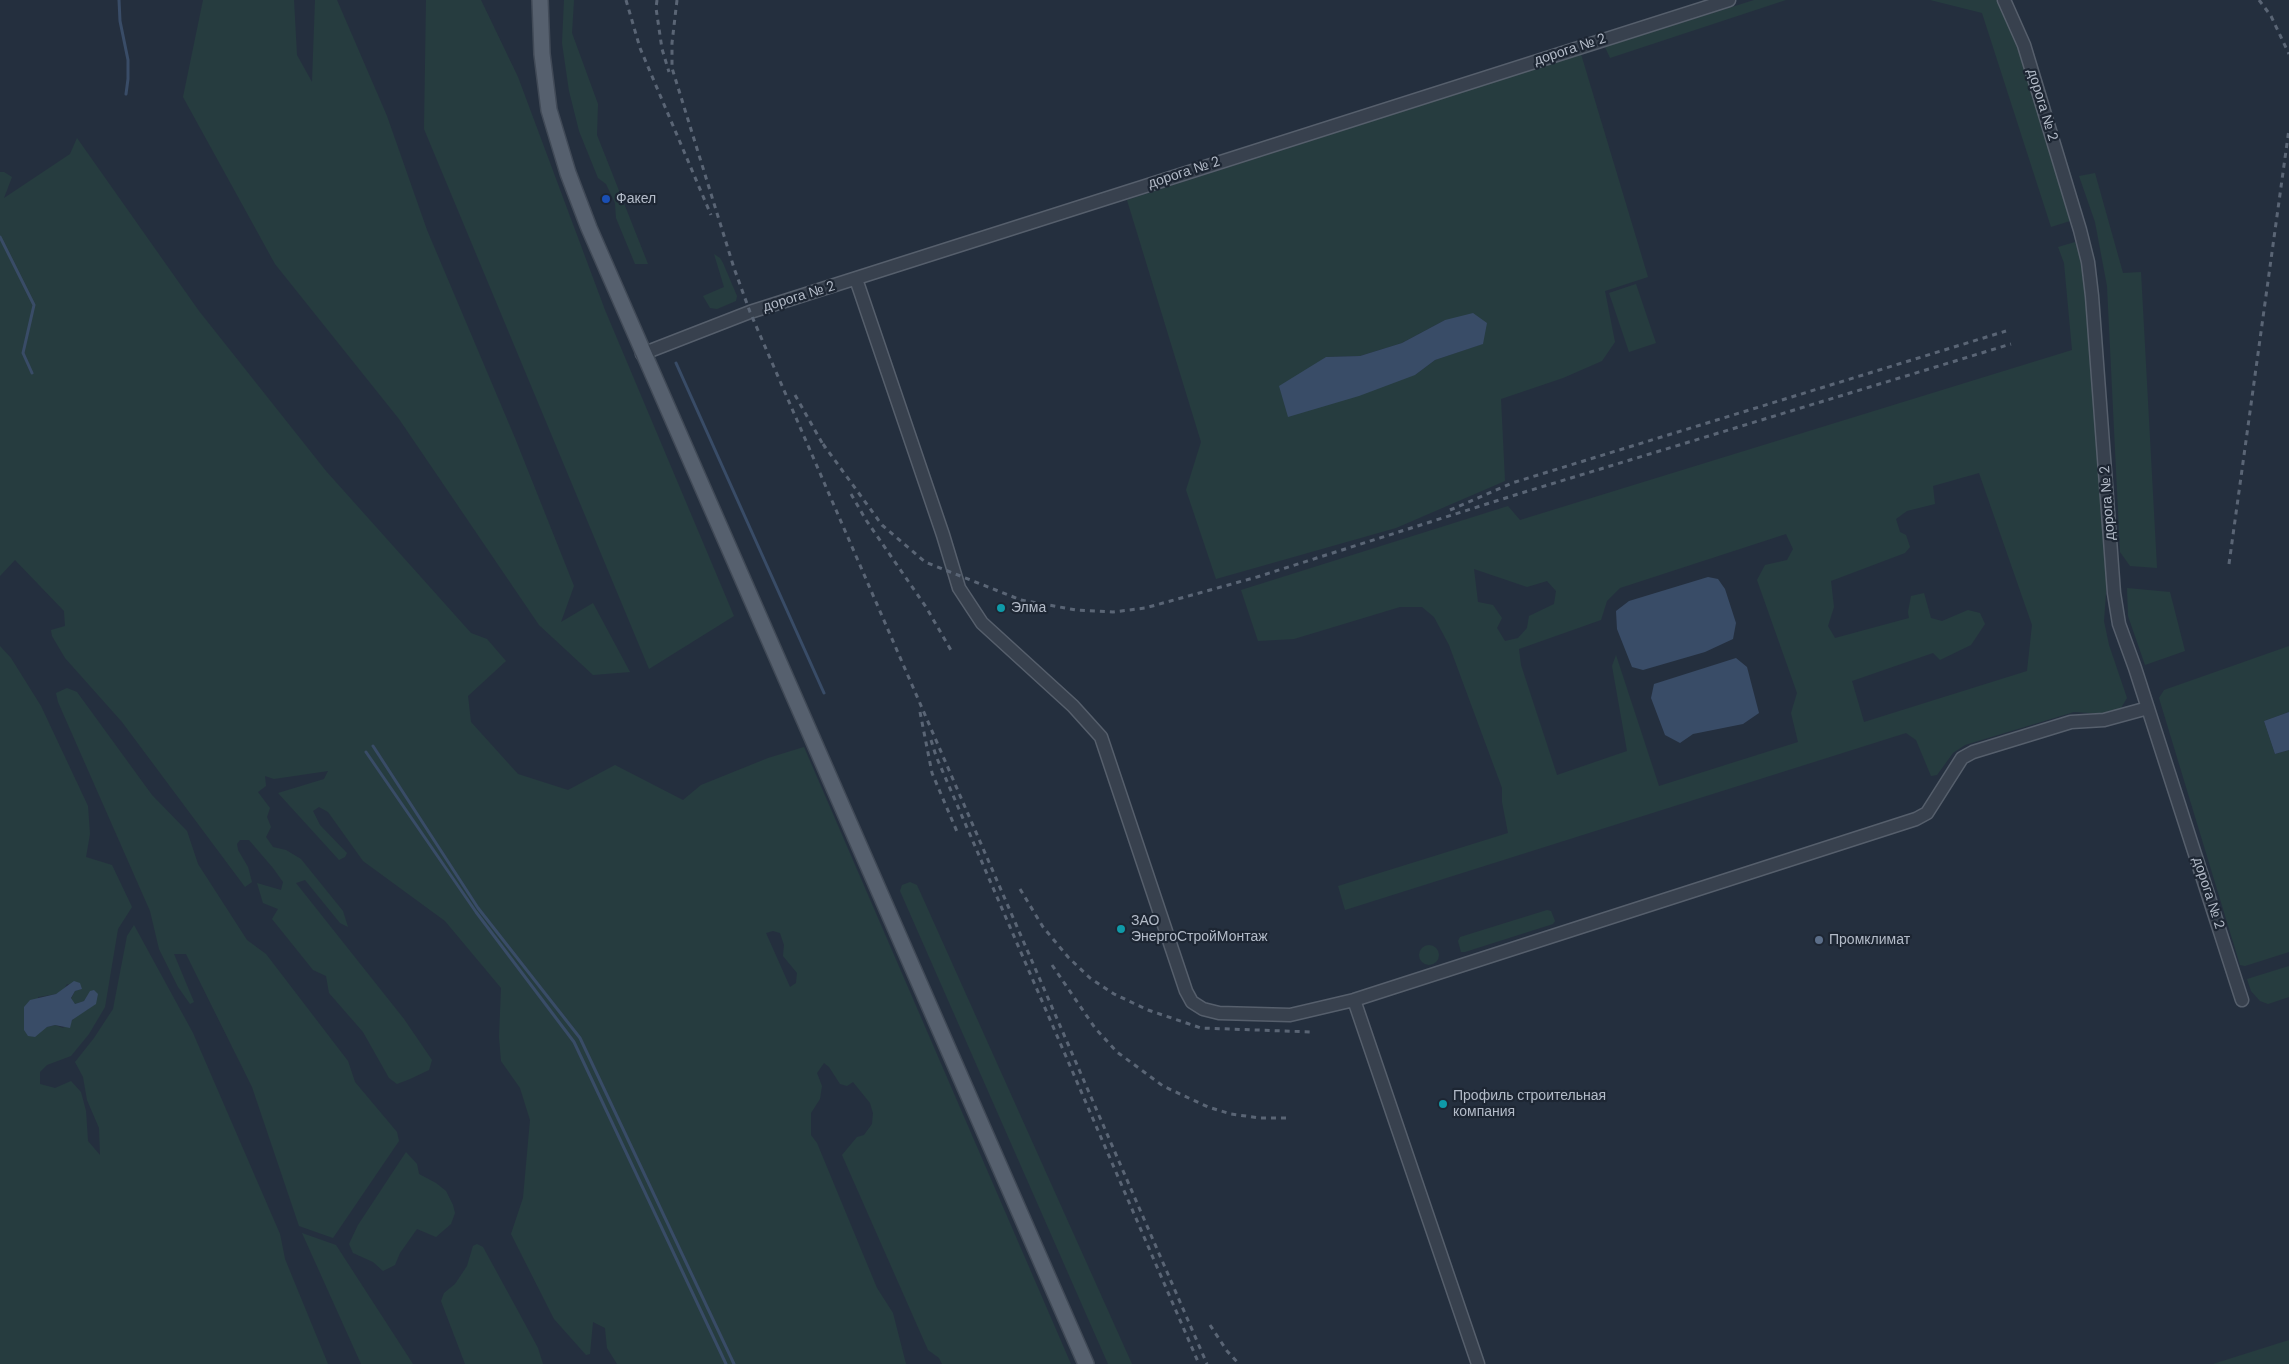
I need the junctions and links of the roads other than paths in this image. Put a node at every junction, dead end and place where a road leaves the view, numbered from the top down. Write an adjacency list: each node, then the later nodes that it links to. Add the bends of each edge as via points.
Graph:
1 (540, 0): 5 (main road, via 549,110 571,182)
2 (1729, 0): 4 (street, дорога № 2)
3 (2004, 0): 6 (street, дорога № 2, via 2024,45 2088,262 2114,593 2119,624)
4 (856, 279): 5 (street, дорога № 2, via 750,312); 7 (street, via 959,588 982,623 1073,706 1101,737 1192,1002 1219,1013 1290,1015)
5 (642, 354): 9 (main road)
6 (2148, 708): 7 (street, via 2104,720 2070,722 1973,752 1962,758 1927,813 1916,819); 8 (street, дорога № 2)
7 (1354, 1000): 10 (street)
8 (2242, 1000)
9 (1086, 1364)
10 (1478, 1364)

